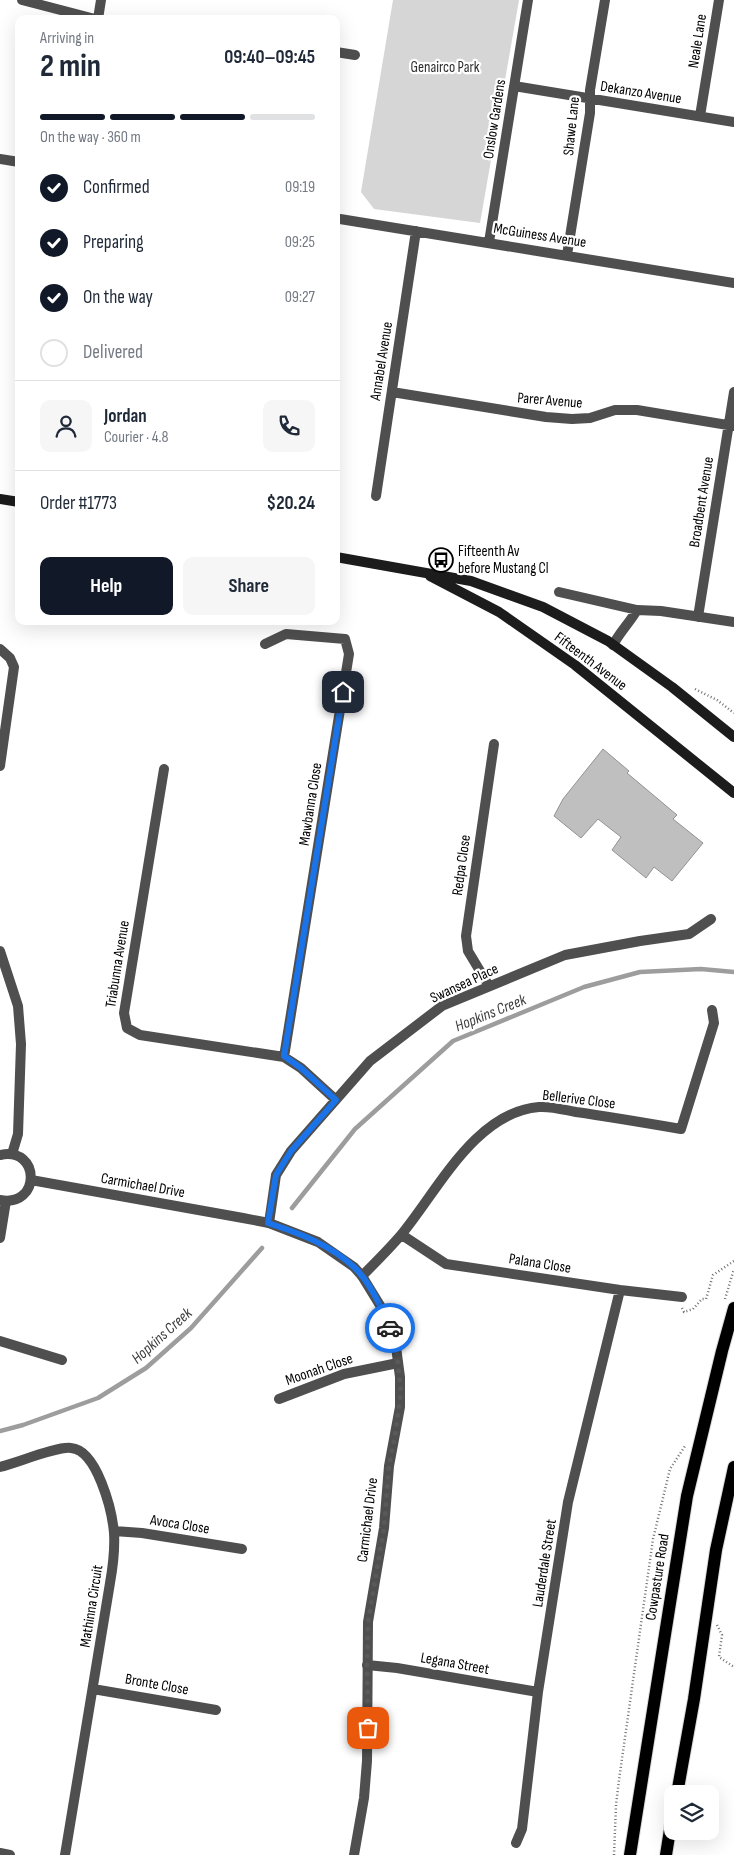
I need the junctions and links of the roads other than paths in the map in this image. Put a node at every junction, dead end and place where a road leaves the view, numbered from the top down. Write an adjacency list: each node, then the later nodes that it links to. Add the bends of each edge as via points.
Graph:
1 (22, 0): 6 (street)
2 (101, 0): 7 (street)
3 (528, 0): 10 (street, Onslow Gardens)
4 (605, 0): 11 (street, Shawe Lane)
5 (719, 0): 12 (street, Neale Lane)
6 (80, 15)
7 (97, 15)
8 (340, 53): 9 (street)
9 (355, 55)
10 (514, 86): 11 (street, Dekanzo Avenue); 18 (street, Onslow Gardens)
11 (590, 99): 12 (street, Dekanzo Avenue); 19 (street, Shawe Lane)
12 (700, 116): 13 (street, Dekanzo Avenue)
13 (734, 122)
14 (0, 159): 15 (street)
15 (15, 161)
16 (340, 219): 17 (street, McGuiness Avenue)
17 (416, 231): 18 (street, McGuiness Avenue); 21 (street, Annabel Avenue)
18 (489, 242): 19 (street, McGuiness Avenue)
19 (567, 255): 20 (street, McGuiness Avenue)
20 (734, 283)
21 (392, 392): 23 (street, Parer Avenue, via 546,418 590,418 615,410 637,410); 24 (street, Annabel Avenue)
22 (734, 392): 23 (street, Broadbent Avenue)
23 (731, 425): 31 (street, Broadbent Avenue)
24 (376, 496)
25 (0, 499): 26 (main road)
26 (15, 501)
27 (340, 558): 28 (main road, Fifteenth Avenue)
28 (418, 570): 34 (main road, Fifteenth Avenue, via 471,581 543,607); 40 (main road, Fifteenth Avenue, via 499,612 575,665)
29 (560, 592): 30 (street)
30 (638, 610): 31 (street); 34 (street)
31 (698, 616): 32 (street)
32 (734, 622)
33 (265, 644): 46 (street, Mawbanna Close, via 286,634 345,639 349,654)
34 (613, 645): 36 (main road, Fifteenth Avenue)
35 (0, 649): 38 (street, via 14,666)
36 (734, 737)
37 (494, 744): 44 (street, Redpa Close, via 466,936 468,951)
38 (0, 766)
39 (164, 769): 46 (street, Triabunna Avenue, via 124,1013 127,1028 140,1035)
40 (734, 793)
41 (711, 920): 44 (street, Swansea Place, via 689,934 565,955)
42 (0, 951): 43 (street)
43 (4, 975): 48 (street, via 18,1006 21,1044 18,1134)
44 (489, 986): 47 (street, Swansea Place, via 442,1006 404,1034 370,1061)
45 (712, 1010): 53 (street, Bellerive Close, via 714,1023 681,1129 539,1107 517,1113 500,1120 468,1147)
46 (284, 1056): 47 (street, Triabunna Avenue)
47 (336, 1100): 52 (street, Swansea Place, via 291,1151 276,1175)
48 (12, 1154): 49 (street); 50 (street, via 26,1162)
49 (0, 1155)
50 (31, 1180): 51 (street, via 24,1195); 52 (street, Carmichael Drive)
51 (3, 1200): 54 (street)
52 (268, 1223): 55 (street, Carmichael Drive, via 318,1242)
53 (402, 1235): 55 (street, Bellerive Close); 56 (street, Palana Close, via 446,1264)
54 (0, 1238)
55 (362, 1276): 61 (street, Carmichael Drive, via 387,1320)
56 (620, 1290): 57 (street, Palana Close); 69 (street, Lauderdale Street, via 568,1502)
57 (682, 1298)
58 (728, 1307): 78 (main road, Cowpasture Road, via 722,1351 687,1496)
59 (0, 1341): 60 (street)
60 (62, 1360)
61 (398, 1363): 62 (street, Moonah Close, via 344,1374); 67 (street, Carmichael Drive, via 400,1407 369,1614)
62 (279, 1399)
63 (0, 1467): 65 (street, Mathinna Circuit, via 62,1448 82,1452 100,1480)
64 (734, 1467): 71 (main road, via 716,1550)
65 (114, 1531): 66 (street, Avoca Close); 68 (street, Mathinna Circuit, via 110,1583)
66 (242, 1549)
67 (367, 1665): 69 (street, Legana Street); 77 (street, Carmichael Drive, via 368,1760)
68 (93, 1689): 70 (street, Bronte Close); 76 (street, Mathinna Circuit)
69 (538, 1692): 73 (street, Lauderdale Street, via 522,1828)
70 (216, 1710)
71 (679, 1785)
72 (668, 1840): 79 (main road)
73 (516, 1843)
74 (0, 1853): 75 (street)
75 (10, 1855)
76 (65, 1855)
77 (354, 1855)
78 (630, 1855)
79 (666, 1855)

